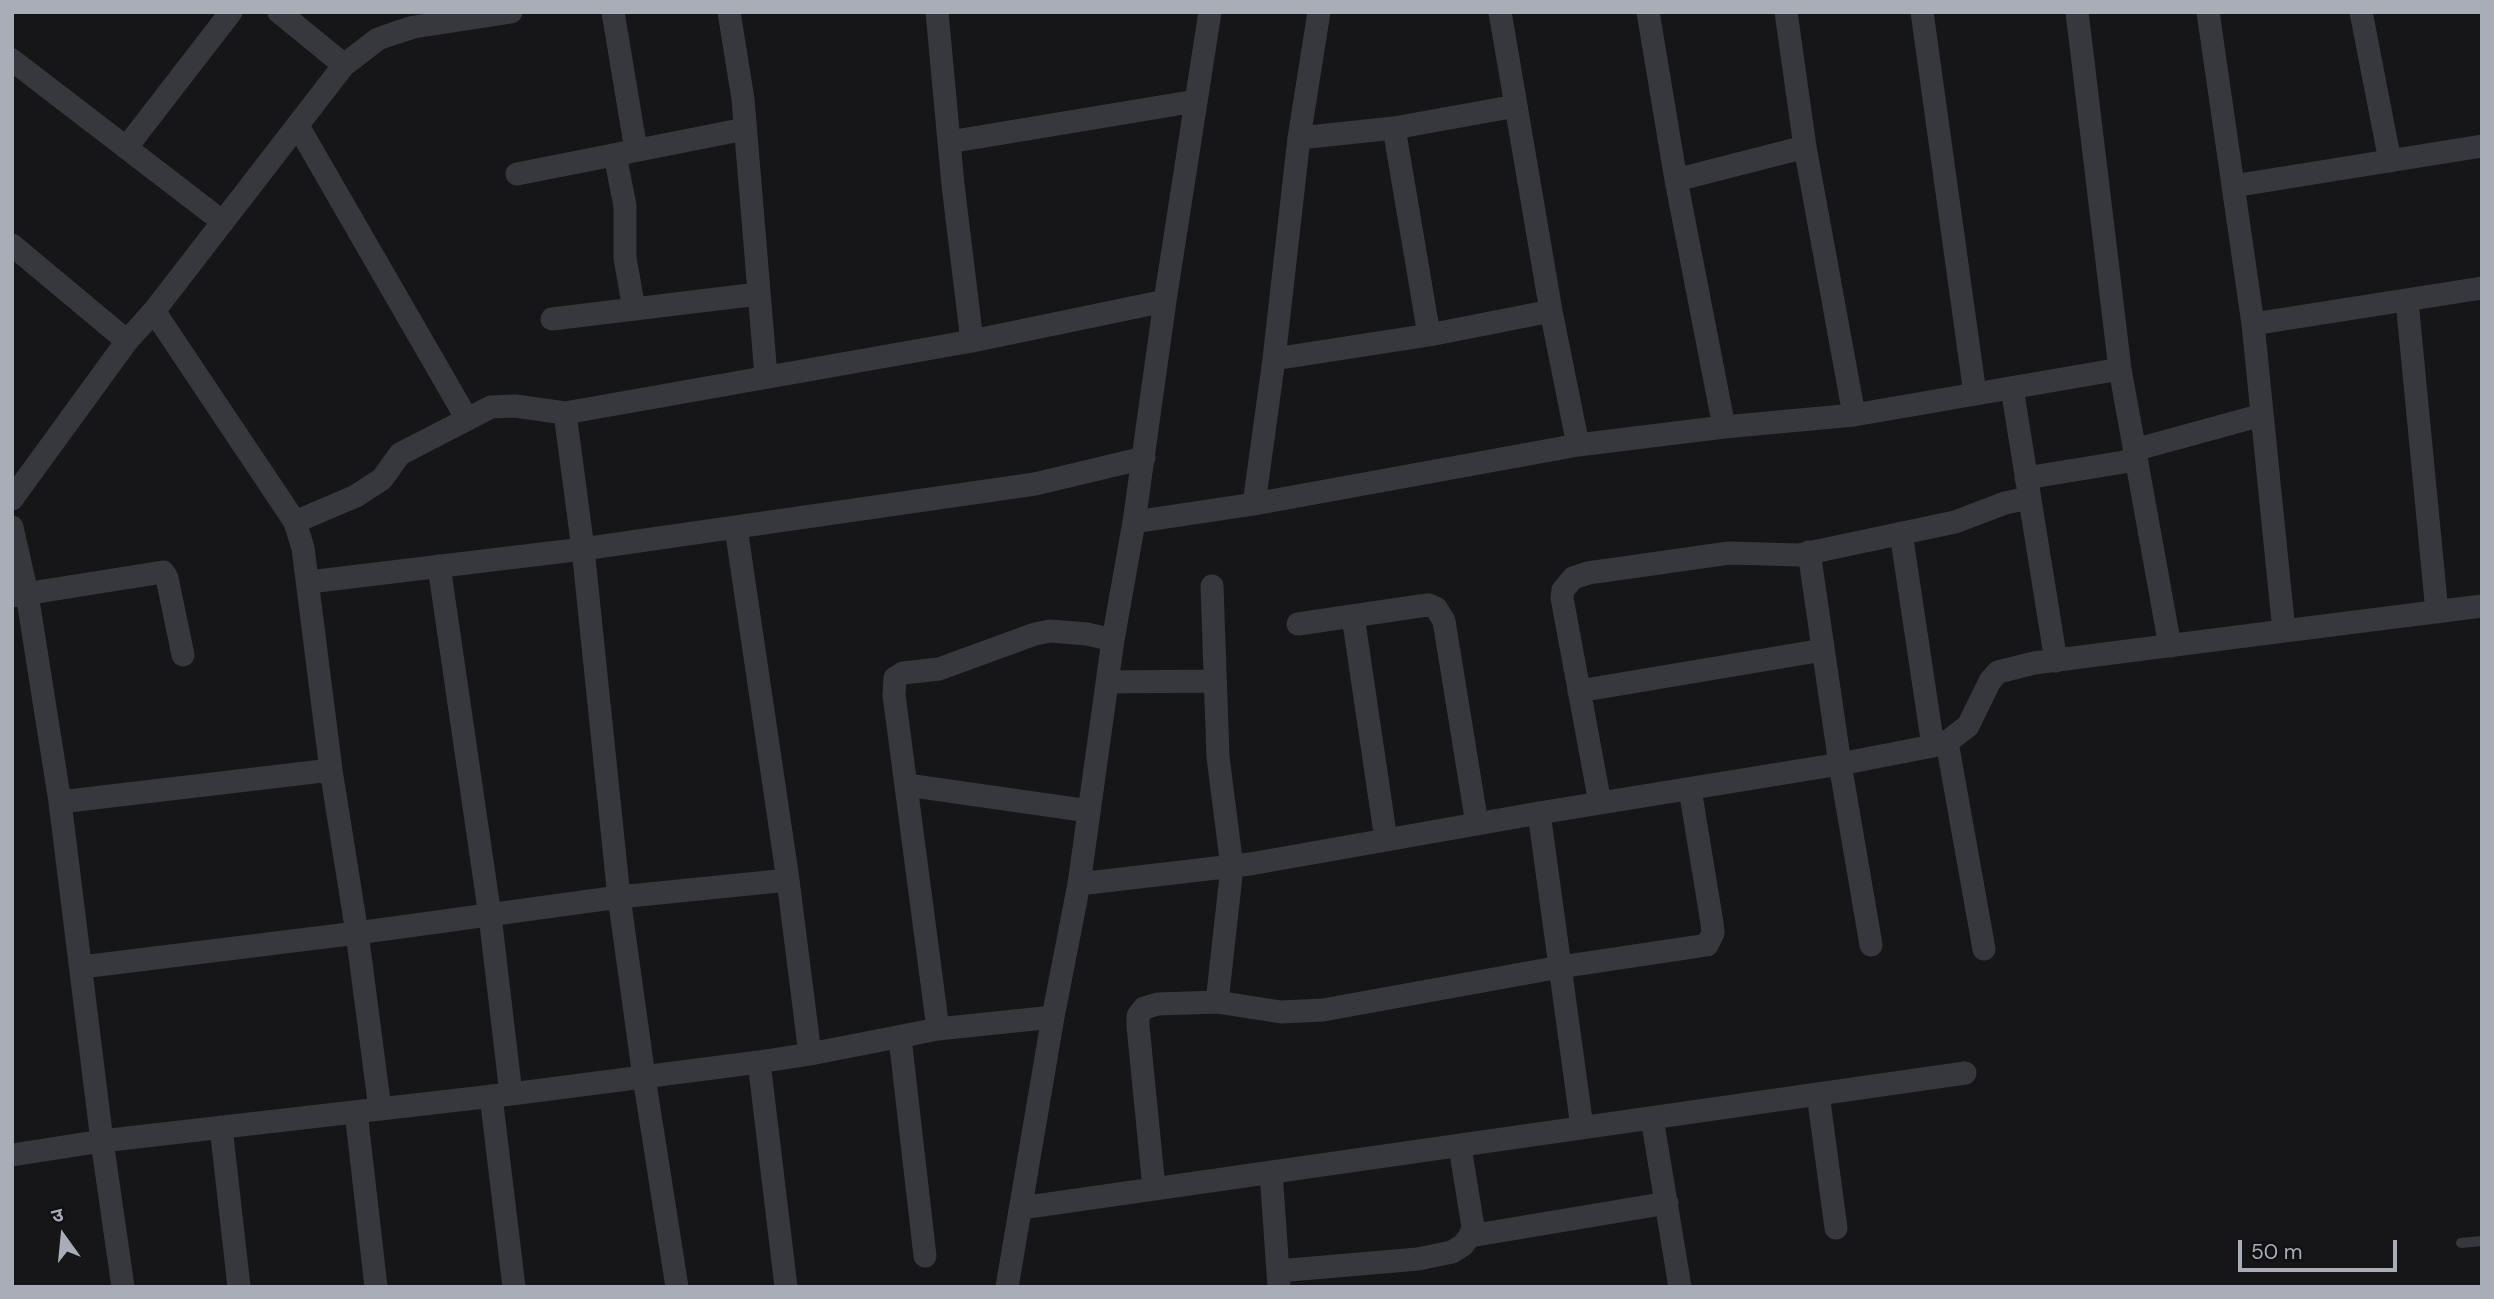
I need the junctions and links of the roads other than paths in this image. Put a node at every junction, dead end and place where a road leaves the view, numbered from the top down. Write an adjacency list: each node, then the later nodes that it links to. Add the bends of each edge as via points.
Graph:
1 (231, 12): 27 (street)
2 (279, 12): 17 (street)
3 (511, 12): 17 (street, via 414,27 378,38)
4 (613, 12): 28 (street)
5 (729, 12): 22 (street)
6 (937, 12): 24 (street)
7 (1210, 12): 18 (street)
8 (1320, 12): 23 (street)
9 (1500, 12): 19 (street)
10 (1648, 12): 31 (street)
11 (1786, 12): 26 (street)
12 (1922, 12): 51 (street)
13 (2077, 12): 48 (street)
14 (2208, 12): 32 (street)
15 (2361, 12): 29 (street)
16 (12, 60): 27 (street)
17 (344, 65): 20 (street)
18 (1196, 101): 24 (street); 37 (street)
19 (1516, 106): 21 (street); 41 (street)
20 (298, 126): 33 (street); 55 (street)
21 (1394, 128): 23 (street); 44 (street)
22 (745, 129): 28 (street); 36 (street)
23 (1299, 138): 47 (street)
24 (949, 142): 46 (street)
25 (2482, 146): 29 (street)
26 (1805, 147): 31 (street); 53 (street)
27 (126, 148): 33 (street)
28 (626, 152): 30 (street); 39 (street, via 625,258)
29 (2389, 161): 32 (street)
30 (517, 174)
31 (1676, 180): 56 (street)
32 (2232, 186): 43 (street)
33 (223, 222): 40 (street)
34 (12, 245): 45 (street)
35 (2482, 288): 38 (street)
36 (758, 294): 39 (street); 49 (street)
37 (1165, 302): 46 (street); 59 (street)
38 (2407, 302): 43 (street); 75 (street)
39 (634, 309): 42 (street)
40 (154, 311): 45 (street); 63 (street)
41 (1551, 311): 44 (street); 57 (street)
42 (552, 319)
43 (2253, 324): 54 (street)
44 (1429, 335): 47 (street)
45 (127, 341): 61 (street)
46 (972, 341): 49 (street)
47 (1274, 359): 62 (street)
48 (2120, 369): 50 (street); 58 (street)
49 (766, 376): 52 (street)
50 (2012, 388): 51 (street); 60 (street)
51 (1975, 394): 53 (street)
52 (565, 413): 55 (street, via 504,405); 68 (street)
53 (1854, 415): 56 (street)
54 (2262, 415): 58 (street); 78 (street)
55 (467, 419): 63 (street, via 400,454 382,479 356,496)
56 (1724, 427): 57 (street)
57 (1578, 445): 62 (street)
58 (2135, 455): 60 (street); 80 (street)
59 (1144, 458): 64 (street); 66 (street, via 1035,484)
60 (2028, 488): 67 (street, via 2005,503 1955,522); 83 (street)
61 (12, 499)
62 (1254, 504): 64 (street)
63 (295, 522): 71 (street)
64 (1134, 522): 79 (street)
65 (12, 527): 73 (street)
66 (736, 528): 68 (street); 99 (street)
67 (1901, 533): 69 (street); 87 (street)
68 (583, 550): 70 (street); 101 (street)
69 (1809, 552): 81 (street); 86 (street, via 1729,553 1573,578 1562,598)
70 (439, 566): 71 (street); 102 (street)
71 (309, 582): 89 (street)
72 (1212, 586): 84 (street)
73 (20, 595): 82 (street, via 163,572); 92 (street)
74 (2482, 606): 75 (street)
75 (2437, 612): 78 (street)
76 (1353, 616): 77 (street); 96 (street, via 1429,605 1441,614); 97 (street)
77 (1298, 624)
78 (2284, 631): 80 (street)
79 (1113, 640): 85 (street); 90 (street, via 1050,631 939,669 898,675 893,683)
80 (2170, 646): 83 (street)
81 (1823, 650): 86 (street); 88 (street)
82 (183, 654)
83 (2056, 660): 87 (street, via 1997,673 1968,726)
84 (1216, 681): 85 (street); 98 (street, via 1221,787)
85 (1108, 682): 94 (street)
86 (1579, 691): 93 (street)
87 (1940, 744): 88 (street); 105 (street)
88 (1840, 764): 91 (street); 104 (street)
89 (331, 769): 92 (street); 103 (street)
90 (907, 786): 94 (street); 110 (street)
91 (1690, 789): 93 (street); 107 (street, via 1712,923 1707,945)
92 (61, 802): 106 (street)
93 (1600, 803): 95 (street)
94 (1089, 811): 100 (street)
95 (1539, 813): 96 (street); 107 (street)
96 (1477, 824): 97 (street)
97 (1386, 840): 98 (street)
98 (1232, 867): 100 (street); 108 (street)
99 (788, 880): 101 (street); 112 (street)
100 (1079, 884): 109 (street)
101 (619, 897): 102 (street); 115 (street)
102 (490, 916): 103 (street); 117 (street)
103 (357, 933): 106 (street); 118 (street)
104 (1871, 945)
105 (1984, 949)
106 (82, 967): 123 (street)
107 (1560, 967): 108 (street, via 1323,1010 1281,1012); 122 (street)
108 (1217, 1002): 127 (street, via 1158,1004 1144,1008 1139,1016)
109 (1053, 1017): 110 (street); 129 (street)
110 (938, 1029): 111 (street)
111 (900, 1038): 112 (street); 134 (street)
112 (810, 1055): 113 (street)
113 (759, 1062): 115 (street); 141 (street)
114 (1965, 1073): 116 (street)
115 (644, 1077): 117 (street); 140 (street)
116 (1818, 1094): 120 (street); 130 (street)
117 (501, 1095): 118 (street); 139 (street)
118 (380, 1109): 119 (street)
119 (356, 1112): 121 (street); 138 (street)
120 (1652, 1118): 122 (street); 128 (street)
121 (221, 1126): 123 (street); 137 (street)
122 (1582, 1127): 124 (street)
123 (102, 1141): 125 (street); 136 (street)
124 (1460, 1147): 126 (street); 131 (street)
125 (12, 1155)
126 (1271, 1172): 127 (street); 135 (street)
127 (1154, 1188): 129 (street)
128 (1667, 1203): 131 (street); 143 (street)
129 (1021, 1208): 142 (street)
130 (1836, 1228)
131 (1470, 1236): 135 (street, via 1452,1252 1438,1256)
132 (2482, 1241): 133 (lane)
133 (2462, 1243)
134 (925, 1256)
135 (1279, 1279)
136 (123, 1287)
137 (239, 1287)
138 (376, 1287)
139 (514, 1287)
140 (677, 1287)
141 (786, 1287)
142 (1007, 1287)
143 (1680, 1287)

